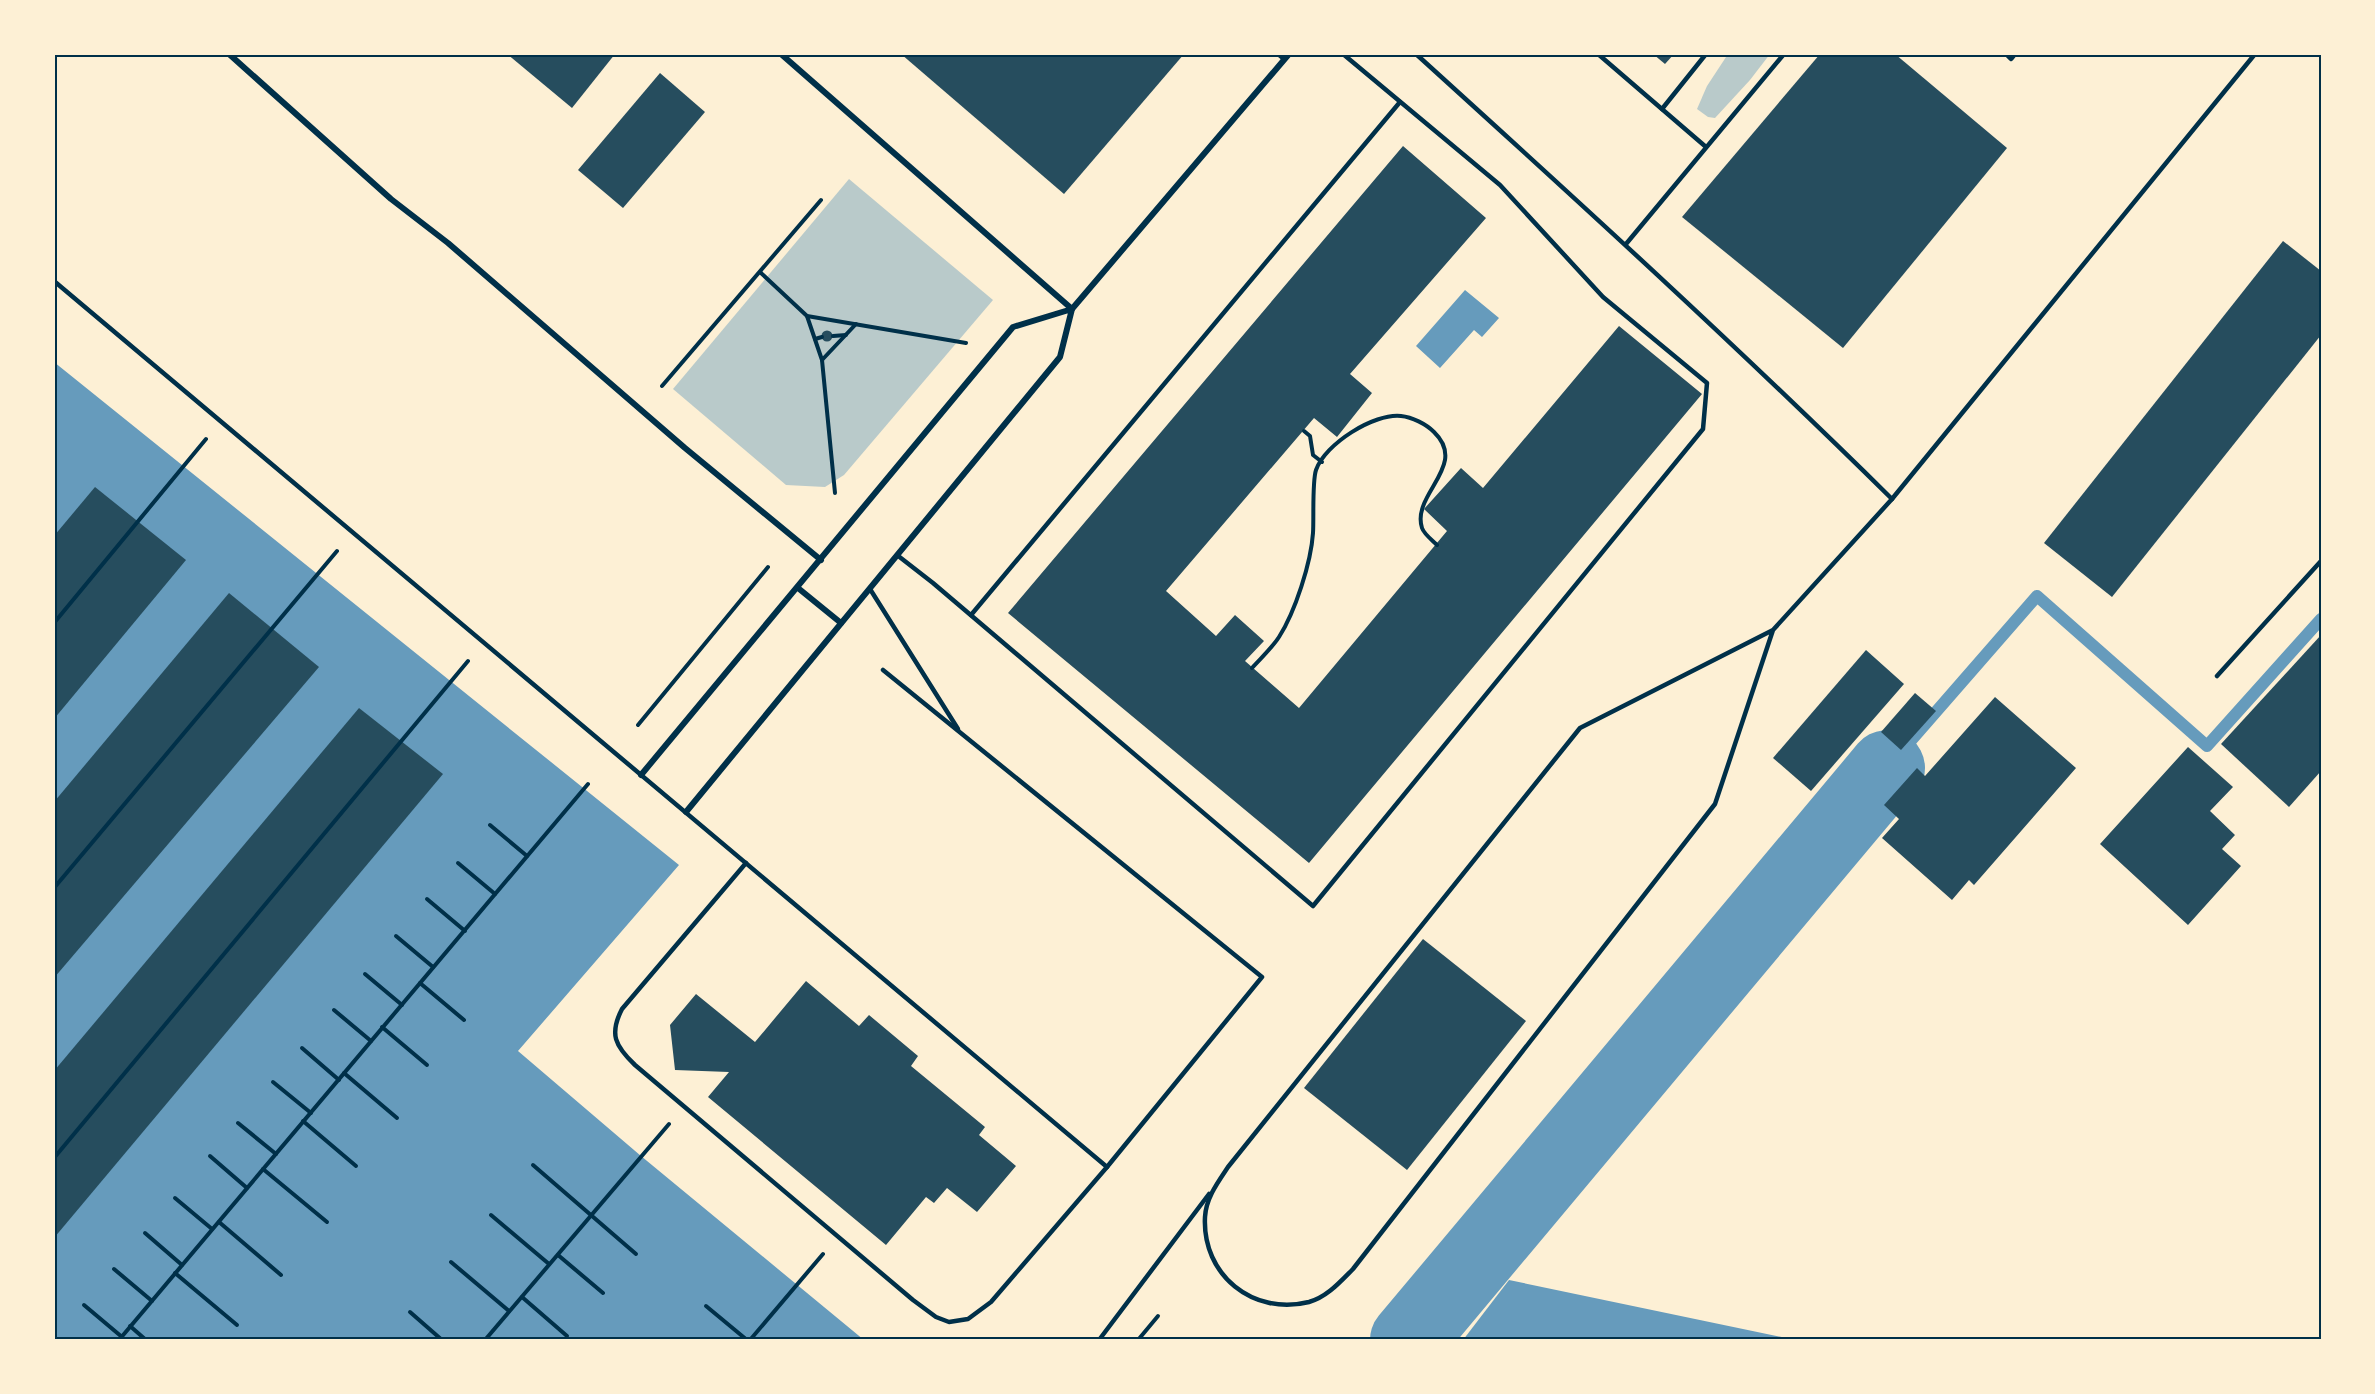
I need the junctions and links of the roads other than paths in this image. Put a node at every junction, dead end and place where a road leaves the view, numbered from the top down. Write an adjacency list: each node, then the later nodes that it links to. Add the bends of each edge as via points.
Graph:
1 (229, 54): 21 (street, via 391,199)
2 (781, 54): 18 (street)
3 (1278, 54): 12 (lane)
4 (1343, 54): 13 (lane)
5 (1416, 54): 16 (lane)
6 (1598, 54): 14 (lane)
7 (1706, 54): 14 (lane)
8 (1784, 54): 15 (lane)
9 (2006, 54): 10 (lane, via 2011,59)
10 (2015, 54)
11 (2255, 54): 19 (lane)
12 (1287, 57): 18 (street)
13 (1400, 102): 25 (lane); 25 (lane, via 1500,185 1603,297 1707,382 1703,429 1313,906)
14 (1662, 109): 15 (lane)
15 (1706, 147): 16 (lane)
16 (1626, 244): 19 (lane)
17 (54, 281): 31 (lane)
18 (1072, 309): 20 (street, via 1060,357); 21 (street, via 1013,327)
19 (1892, 499): 27 (lane)
20 (897, 555): 24 (street); 25 (lane)
21 (822, 560): 23 (street)
22 (2321, 561): 29 (lane)
23 (798, 588): 26 (street); 31 (street)
24 (870, 589): 26 (street); 30 (lane)
25 (971, 615)
26 (841, 623): 32 (street)
27 (1773, 630): 35 (lane, via 1580,728); 35 (lane, via 1715,804 1334,1289 1311,1302 1284,1305 1257,1301 1234,1287 1216,1267 1206,1242 1205,1215)
28 (883, 670): 30 (lane)
29 (2217, 676)
30 (961, 734): 34 (lane, via 1262,977)
31 (641, 774): 32 (lane)
32 (686, 812): 33 (lane)
33 (746, 863): 34 (lane); 34 (lane, via 622,1009 615,1023 615,1040 622,1051 684,1107 838,1237 930,1313 949,1322 962,1321 991,1302)
34 (1107, 1167)
35 (1213, 1190): 36 (lane)
36 (1099, 1340)

